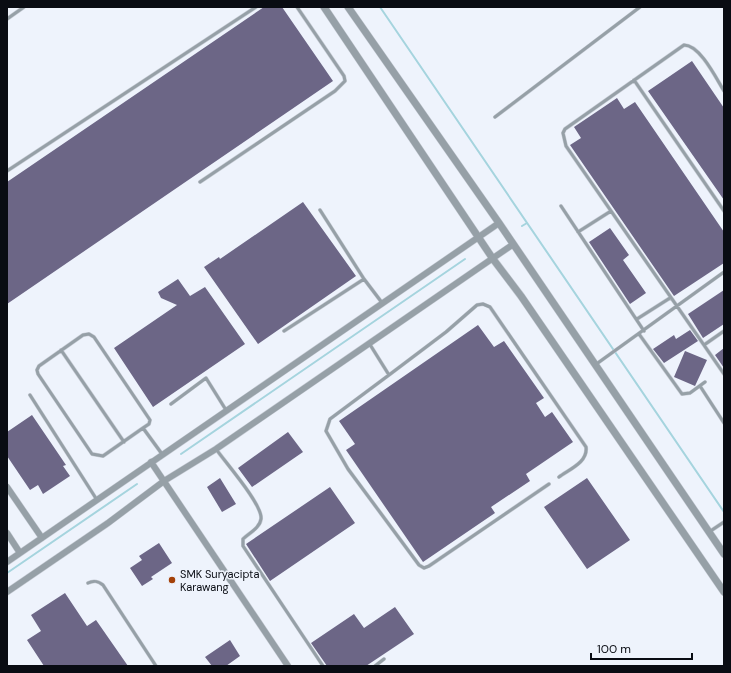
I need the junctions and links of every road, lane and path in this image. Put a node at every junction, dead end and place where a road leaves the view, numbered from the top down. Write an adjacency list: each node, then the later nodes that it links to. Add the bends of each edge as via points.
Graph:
1 (24, 7): 7 (lane)
2 (256, 7): 11 (lane)
3 (296, 7): 12 (lane, via 345,81 335,91)
4 (324, 7): 19 (street)
5 (348, 7): 17 (street)
6 (640, 7): 10 (lane)
7 (7, 19)
8 (634, 80): 9 (lane, via 684,45 690,45 699,52); 15 (lane, via 562,133 566,146); 16 (lane)
9 (724, 91)
10 (495, 117)
11 (7, 171)
12 (200, 182)
13 (560, 206): 18 (lane)
14 (320, 210): 23 (lane)
15 (610, 211): 18 (lane); 24 (lane)
16 (724, 211)
17 (499, 223): 19 (street); 20 (street)
18 (578, 232): 27 (lane)
19 (479, 236): 21 (street); 25 (street)
20 (512, 245): 21 (street); 35 (street)
21 (493, 259): 32 (street); 63 (street)
22 (724, 272): 26 (lane)
23 (364, 279): 25 (lane); 28 (lane)
24 (670, 298): 26 (lane); 27 (lane)
25 (383, 304): 42 (street)
26 (675, 306): 29 (lane); 33 (lane)
27 (637, 319): 29 (lane)
28 (284, 331)
29 (644, 331): 31 (lane)
30 (724, 331): 33 (lane)
31 (639, 334): 35 (lane); 39 (lane, via 679,392 685,395)
32 (369, 343): 36 (lane); 46 (street)
33 (704, 345): 37 (lane)
34 (62, 350): 44 (lane, via 83,335 89,334 94,337 149,416 149,424); 45 (lane); 45 (lane, via 39,366 38,374 92,454 103,456)
35 (595, 364): 55 (street)
36 (388, 374): 49 (lane, via 446,332 477,305 490,307 586,447 584,459); 51 (lane, via 330,419 326,431 348,469 419,566 429,566)
37 (724, 374)
38 (705, 382): 39 (lane)
39 (700, 386): 43 (lane)
40 (30, 395): 53 (lane)
41 (171, 404): 42 (lane, via 206,378)
42 (226, 410): 47 (street)
43 (724, 423)
44 (143, 428): 45 (lane); 47 (lane)
45 (124, 442)
46 (216, 449): 50 (street); 67 (lane, via 252,496 261,514 256,529 243,539 243,546)
47 (162, 454): 48 (street)
48 (151, 462): 50 (street); 53 (street)
49 (559, 477)
50 (164, 481): 62 (street); 66 (street)
51 (549, 484)
52 (7, 487): 57 (street)
53 (97, 500): 57 (street)
54 (724, 522): 55 (lane)
55 (709, 532): 59 (street)
56 (7, 533): 58 (street)
57 (42, 538): 58 (street)
58 (20, 553): 60 (street)
59 (724, 554)
60 (7, 562)
61 (88, 583): 65 (lane, via 92,581 103,584)
62 (7, 592)
63 (724, 592)
64 (384, 659): 68 (lane)
65 (156, 666)
66 (287, 666)
67 (323, 666)
68 (375, 666)

